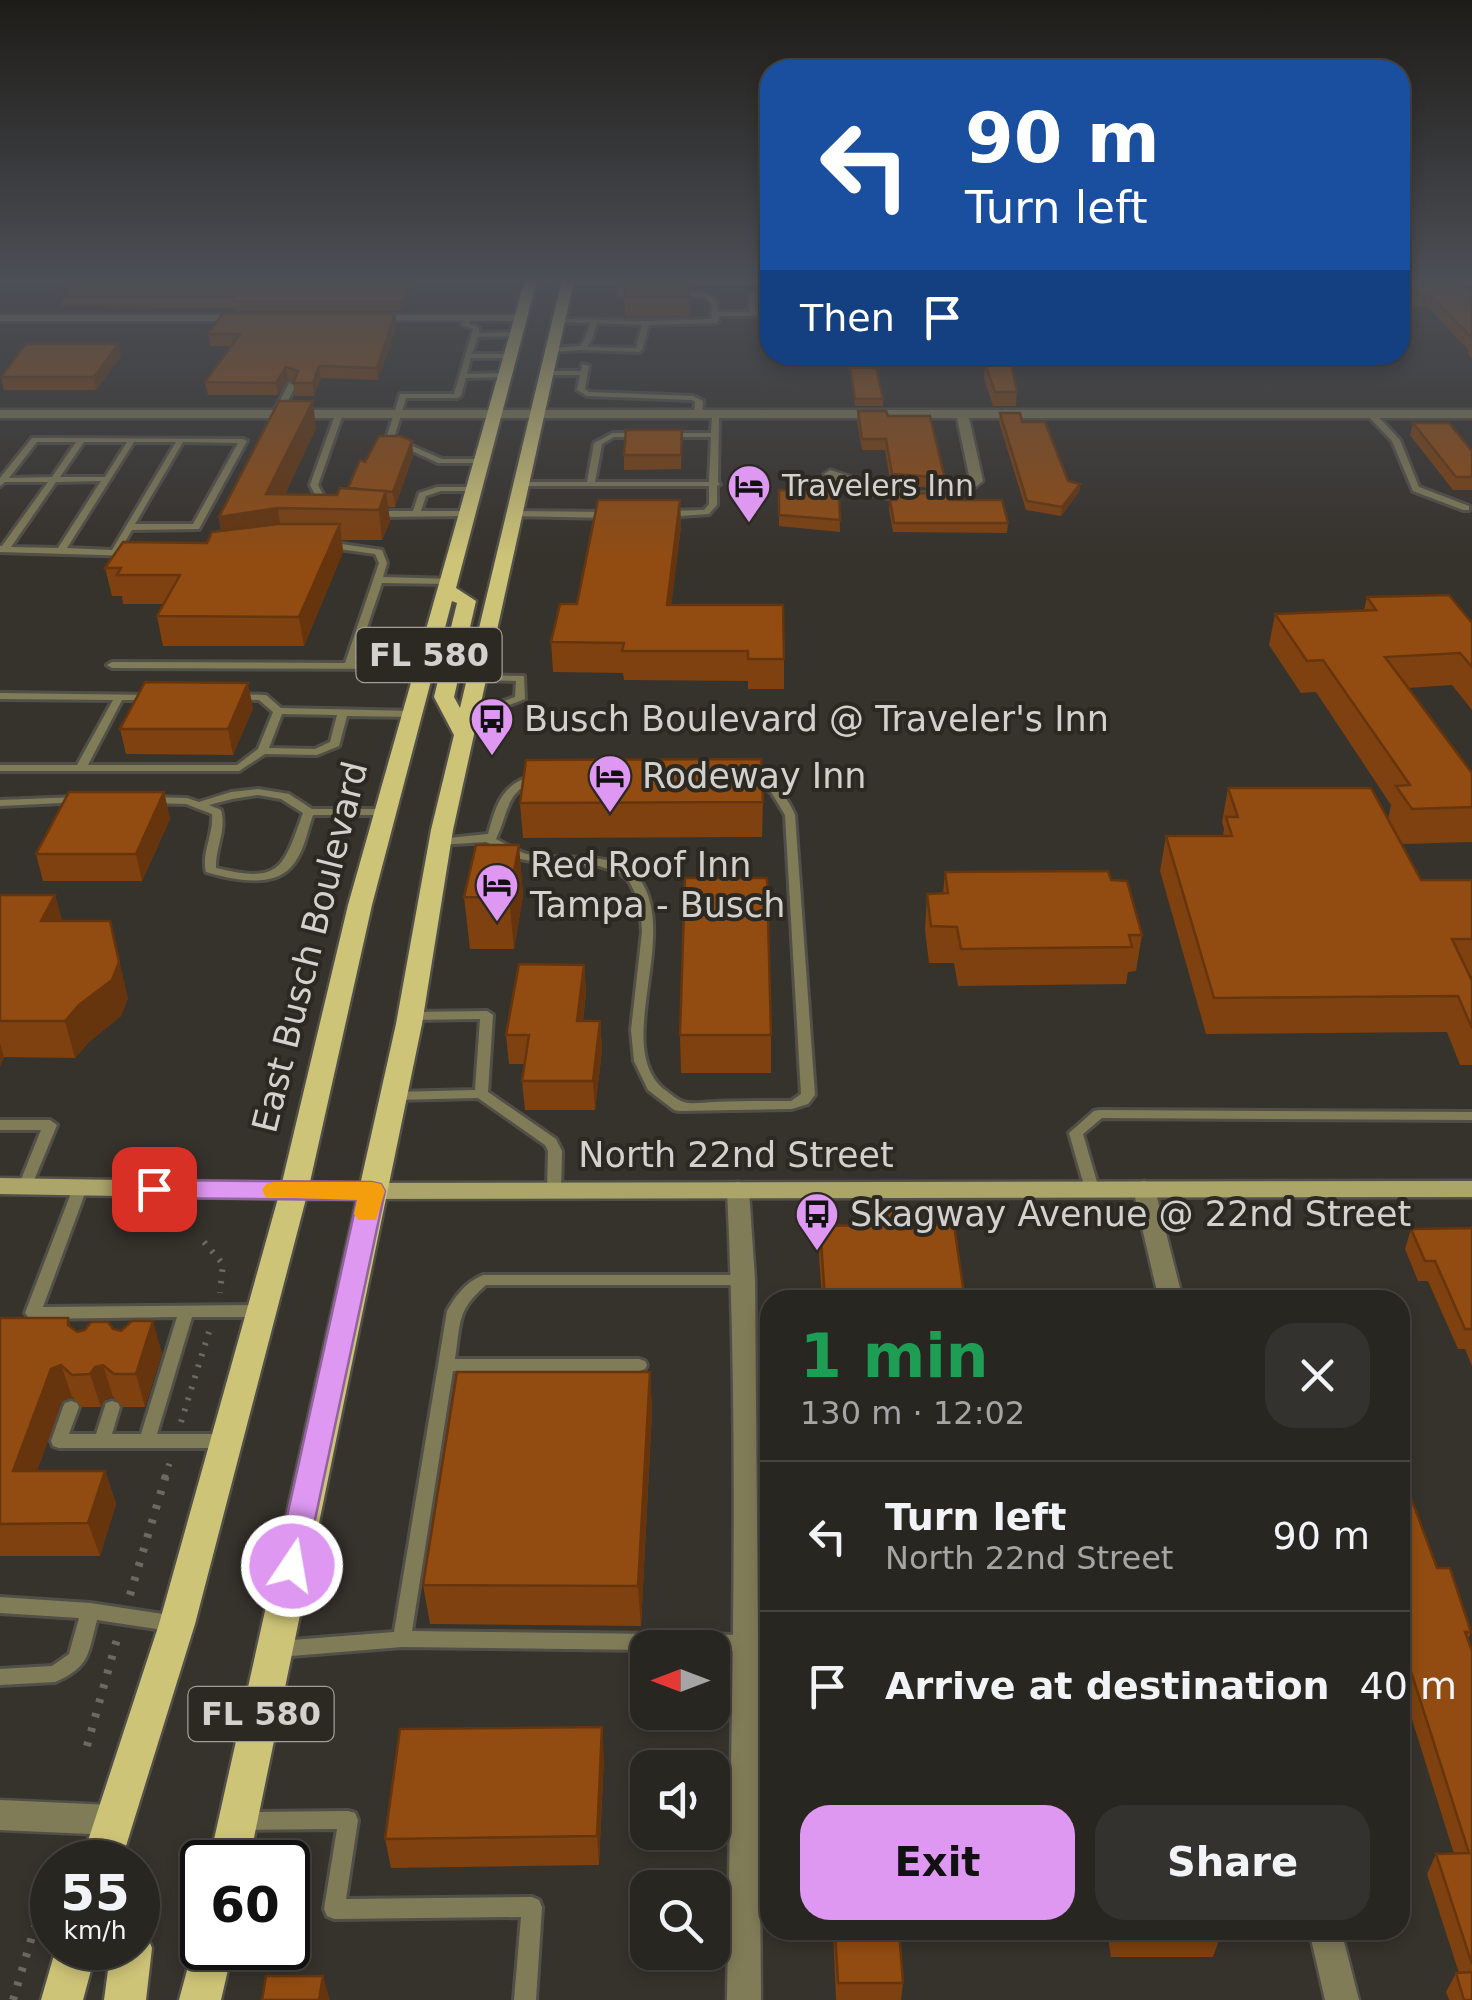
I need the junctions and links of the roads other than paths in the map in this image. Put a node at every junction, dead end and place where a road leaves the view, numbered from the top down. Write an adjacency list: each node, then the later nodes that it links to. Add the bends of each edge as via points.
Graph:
1 (546, 373): 11 (main road, FL 580)
2 (584, 373): 13 (lane, via 581,390 588,394 694,398)
3 (462, 376): 4 (lane); 9 (lane, via 456,396 403,396)
4 (505, 376): 10 (main road, East Busch Boulevard / FL 580)
5 (292, 386): 7 (lane)
6 (0, 414): 7 (street)
7 (278, 414): 8 (street)
8 (339, 414): 9 (street); 31 (lane, via 314,485 325,508)
9 (396, 414): 10 (street); 21 (lane, via 390,439 441,461)
10 (494, 414): 11 (street); 21 (main road, East Busch Boulevard / FL 580)
11 (536, 414): 13 (street); 26 (main road, FL 580)
12 (1472, 414): 15 (street)
13 (698, 415): 14 (street)
14 (714, 415): 16 (street); 17 (lane)
15 (1372, 415): 16 (street); 30 (lane, via 1396,440 1416,489)
16 (963, 416): 22 (street, via 978,481 966,490 893,495)
17 (715, 435): 27 (lane, via 603,438); 28 (lane)
18 (82, 440): 19 (lane); 23 (lane); 25 (lane, via 35,440)
19 (132, 440): 20 (lane); 24 (lane)
20 (182, 440): 38 (lane); 38 (lane, via 243,441 196,527)
21 (481, 461): 29 (main road, East Busch Boulevard / FL 580)
22 (830, 474)
23 (54, 480): 24 (lane); 25 (lane); 40 (lane)
24 (108, 480): 41 (lane)
25 (2, 482)
26 (520, 484): 27 (lane); 35 (main road, FL 580)
27 (591, 484): 28 (lane)
28 (716, 484): 37 (lane, via 706,512)
29 (474, 489): 33 (lane, via 429,491); 34 (main road, East Busch Boulevard / FL 580)
30 (1466, 508)
31 (342, 513)
32 (366, 514): 33 (lane)
33 (416, 514): 34 (lane)
34 (467, 514): 45 (main road, East Busch Boulevard / FL 580)
35 (513, 514): 36 (lane); 49 (main road, FL 580)
36 (614, 514)
37 (652, 514)
38 (130, 527): 42 (lane)
39 (313, 545): 44 (lane, via 378,552)
40 (3, 549): 41 (lane)
41 (62, 549): 42 (lane)
42 (116, 549): 43 (lane)
43 (146, 555)
44 (378, 580): 45 (lane); 47 (lane)
45 (448, 585): 48 (main road, East Busch Boulevard / FL 580); 58 (main road, via 467,601 444,697)
46 (112, 665): 47 (lane)
47 (349, 666): 48 (lane)
48 (425, 667): 57 (main road, East Busch Boulevard / FL 580)
49 (476, 678): 54 (main road, FL 580); 54 (lane, via 521,678 520,699)
50 (0, 696): 51 (lane)
51 (119, 697): 52 (lane); 61 (lane)
52 (154, 697)
53 (226, 697): 55 (lane, via 262,697)
54 (469, 707): 58 (main road, FL 580)
55 (278, 712): 56 (lane); 59 (lane)
56 (343, 713): 57 (lane); 59 (lane, via 335,744 317,752)
57 (412, 714): 69 (main road, East Busch Boulevard / FL 580)
58 (463, 734): 71 (main road, FL 580)
59 (263, 751): 61 (lane, via 239,768)
60 (0, 768): 61 (lane)
61 (82, 768)
62 (560, 776): 70 (lane, via 518,782)
63 (740, 776): 70 (lane, via 768,782 790,815 808,1094 792,1105 679,1106 664,1099 647,1082 636,1035 648,910 633,878 618,866 534,859)
64 (91, 800): 66 (lane)
65 (129, 800): 67 (lane)
66 (0, 803)
67 (203, 804): 68 (lane, via 232,794 279,793); 68 (lane, via 218,812 221,824 208,860 210,870 223,874 276,873 287,865)
68 (309, 812): 69 (lane)
69 (386, 812): 85 (main road, East Busch Boulevard / FL 580)
70 (488, 839): 71 (lane)
71 (439, 842): 72 (main road, FL 580)
72 (410, 1016): 73 (lane, via 487,1015); 74 (main road, FL 580)
73 (481, 1094): 74 (lane); 83 (lane, via 551,1142)
74 (394, 1096): 86 (main road, FL 580)
75 (1472, 1116): 80 (lane, via 1099,1114 1076,1133)
76 (0, 1125): 78 (lane, via 50,1126)
77 (0, 1186): 78 (street, North 22nd Street)
78 (25, 1186): 79 (street, North 22nd Street)
79 (80, 1188): 85 (street, North 22nd Street); 90 (lane, via 32,1313 141,1320)
80 (1092, 1189): 81 (street, North 22nd Street); 84 (street, North 22nd Street)
81 (1144, 1189): 82 (street, North 22nd Street); 88 (street)
82 (1472, 1189)
83 (554, 1190): 84 (street, North 22nd Street); 86 (street, North 22nd Street)
84 (738, 1190): 87 (street)
85 (294, 1191): 86 (street, North 22nd Street); 89 (main road, East Busch Boulevard / FL 580)
86 (372, 1191): 103 (main road, FL 580)
87 (744, 1280): 92 (lane, via 482,1280 456,1311); 102 (street)
88 (1169, 1290)
89 (262, 1311): 90 (lane); 97 (main road, East Busch Boulevard / FL 580)
90 (186, 1312): 96 (lane)
91 (638, 1364): 92 (lane)
92 (447, 1365): 101 (lane)
93 (72, 1407): 95 (lane, via 59,1441)
94 (112, 1407): 95 (lane)
95 (102, 1441): 96 (lane)
96 (148, 1441): 97 (lane)
97 (226, 1441): 100 (main road, East Busch Boulevard / FL 580)
98 (0, 1605): 99 (lane)
99 (90, 1610): 100 (lane); 104 (lane, via 77,1659 55,1674)
100 (177, 1624): 106 (main road, East Busch Boulevard / FL 580)
101 (402, 1639): 102 (lane); 103 (lane)
102 (746, 1642): 119 (street)
103 (275, 1649): 107 (main road, FL 580)
104 (0, 1676)
105 (0, 1816): 106 (street)
106 (112, 1820): 108 (main road, East Busch Boulevard / FL 580); 109 (main road)
107 (238, 1821): 110 (main road, FL 580); 118 (lane, via 348,1820 334,1909 532,1907)
108 (107, 1840)
109 (116, 1840)
110 (234, 1840)
111 (1327, 1940): 120 (street)
112 (71, 1970): 115 (main road)
113 (128, 1970): 116 (main road)
114 (207, 1970): 117 (main road)
115 (62, 2000)
116 (125, 2000)
117 (200, 2000)
118 (525, 2000)
119 (744, 2000)
120 (1342, 2000)

